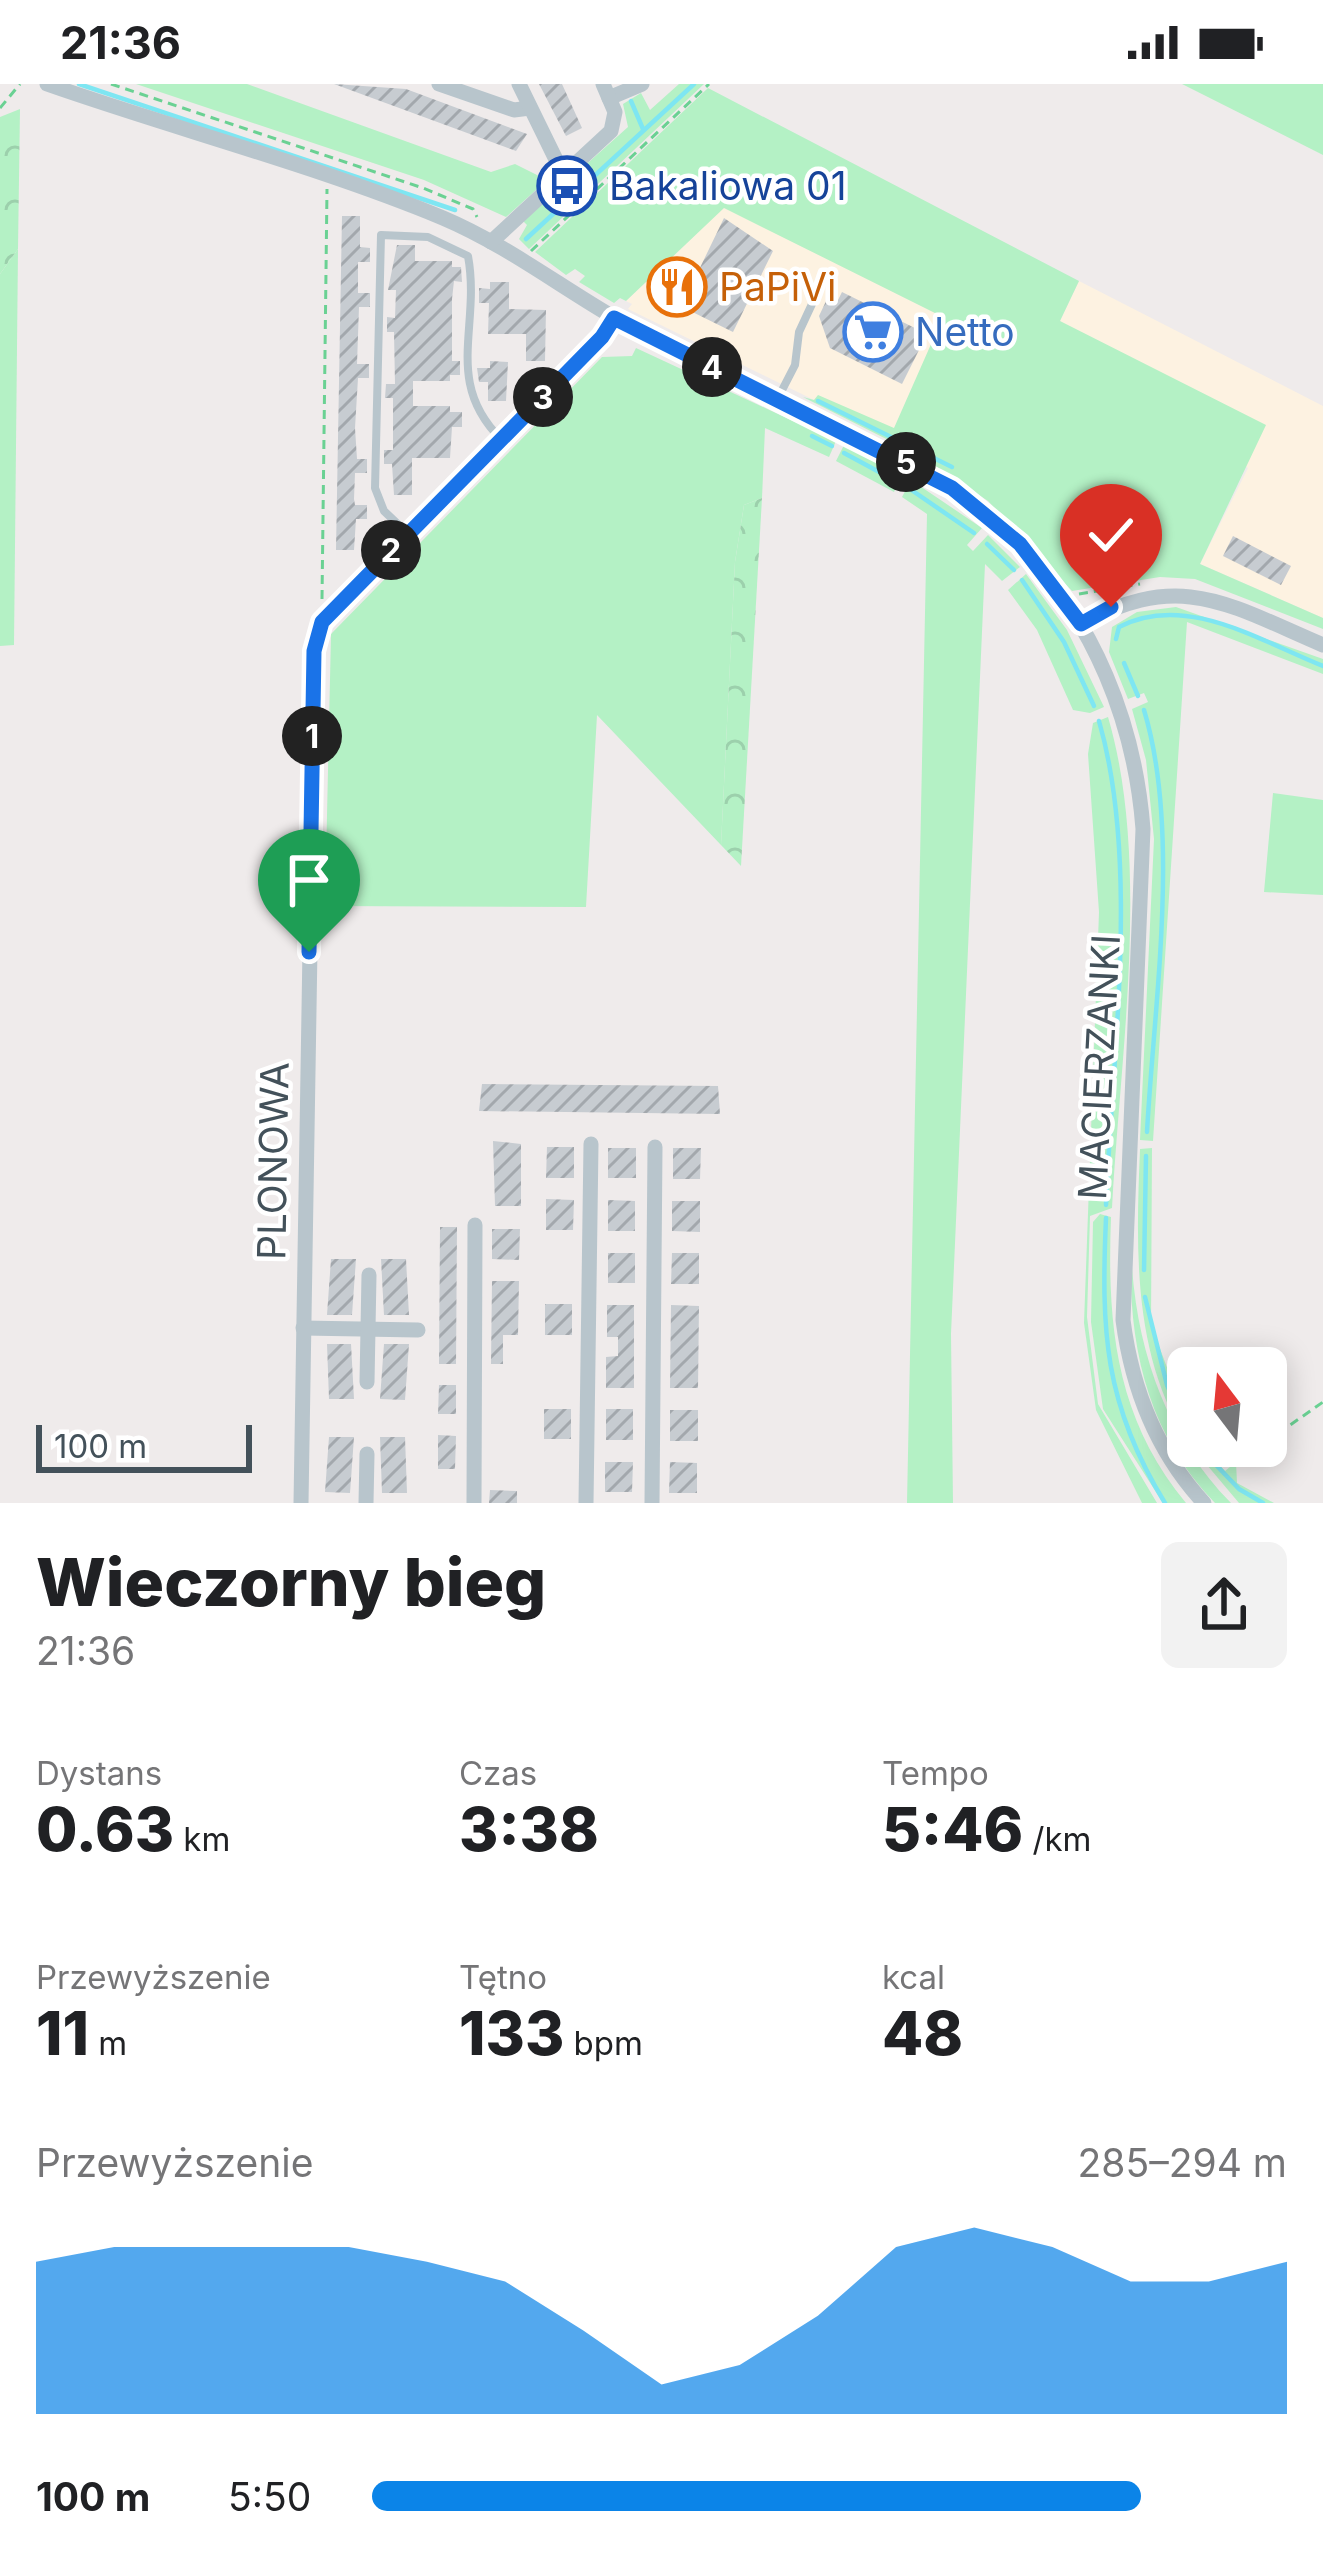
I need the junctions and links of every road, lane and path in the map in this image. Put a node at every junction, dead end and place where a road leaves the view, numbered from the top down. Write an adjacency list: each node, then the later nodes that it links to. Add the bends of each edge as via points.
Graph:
1 (20, 84): 9 (path)
2 (47, 84): 12 (street, MACIERZANKI)
3 (111, 84): 13 (path, via 423,188 473,209)
4 (439, 84): 10 (street, via 514,110)
5 (519, 84): 10 (street)
6 (642, 84): 8 (street)
7 (710, 84): 15 (path)
8 (606, 91): 11 (street, via 616,122)
9 (0, 108)
10 (530, 108): 11 (street)
11 (563, 176): 14 (street)
12 (327, 178): 14 (street, MACIERZANKI); 22 (path)
13 (474, 225)
14 (491, 242): 17 (street, MACIERZANKI)
15 (528, 254)
16 (825, 276): 18 (lane)
17 (614, 318): 18 (street, MACIERZANKI); 19 (street)
18 (778, 400): 23 (street, MACIERZANKI, via 982,510 1036,562)
19 (501, 440): 20 (street); 20 (lane, via 469,392 468,256 428,237 381,235 375,488)
20 (407, 533): 22 (street)
21 (339, 588): 22 (path)
22 (325, 605): 29 (street, PLONOWA, via 314,651)
23 (1081, 624): 24 (street, via 1125,601 1185,594); 41 (street, MACIERZANKI, via 1125,725 1143,829 1122,1279 1128,1353 1151,1424)
24 (1323, 645)
25 (591, 1144): 39 (street)
26 (656, 1147): 40 (street)
27 (475, 1225): 38 (street)
28 (369, 1275): 30 (street)
29 (304, 1328): 30 (street); 36 (street, PLONOWA)
30 (368, 1330): 31 (street); 32 (street)
31 (418, 1330)
32 (367, 1382)
33 (1323, 1402): 34 (path)
34 (1287, 1427)
35 (367, 1454): 37 (street)
36 (302, 1503)
37 (366, 1503)
38 (474, 1503)
39 (586, 1503)
40 (652, 1503)
41 (1204, 1503)

